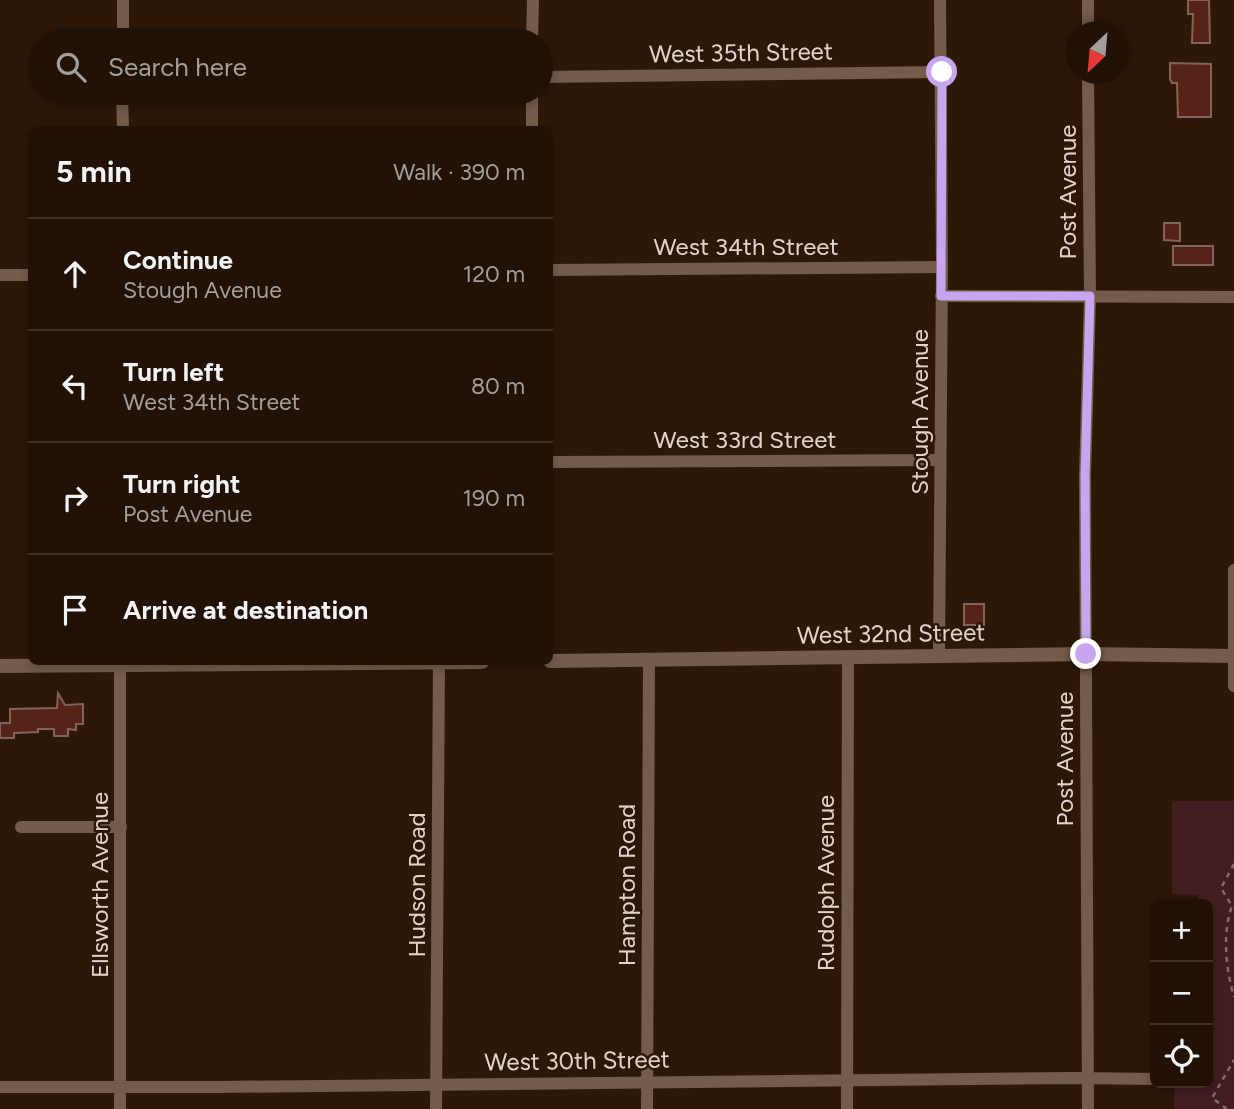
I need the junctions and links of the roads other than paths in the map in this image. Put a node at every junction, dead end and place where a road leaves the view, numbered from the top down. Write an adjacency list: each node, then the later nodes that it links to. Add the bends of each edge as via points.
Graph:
1 (123, 0): 6 (street)
2 (533, 0): 7 (street)
3 (940, 0): 8 (street, Stough Avenue)
4 (1088, 0): 5 (street)
5 (1088, 21)
6 (123, 28)
7 (532, 28)
8 (942, 72): 9 (street, West 35th Street); 15 (street, Stough Avenue)
9 (553, 77)
10 (1088, 84): 20 (street, Post Avenue)
11 (122, 105): 13 (street)
12 (532, 105): 14 (street)
13 (122, 126)
14 (532, 126)
15 (942, 267): 16 (street, West 34th Street); 19 (street, Stough Avenue)
16 (553, 270)
17 (0, 275): 18 (street)
18 (28, 275)
19 (941, 296): 20 (street); 22 (street, Stough Avenue)
20 (1090, 296): 21 (street); 25 (street, Post Avenue)
21 (1234, 297)
22 (940, 460): 23 (street, West 33rd Street); 26 (street, Stough Avenue)
23 (553, 462)
24 (1234, 570): 27 (street)
25 (1086, 654): 26 (street, West 32nd Street); 27 (street, West 32nd Street); 38 (street, Post Avenue)
26 (939, 656): 28 (street, West 32nd Street)
27 (1234, 656): 35 (street)
28 (848, 658): 30 (street, West 32nd Street); 40 (street, Rudolph Avenue)
29 (553, 661): 30 (street, West 32nd Street)
30 (649, 661): 41 (street, Hampton Road)
31 (40, 665): 34 (street)
32 (121, 665): 37 (street, Ellsworth Avenue)
33 (439, 665): 42 (street, Hudson Road)
34 (0, 666)
35 (1234, 687)
36 (21, 827): 37 (street)
37 (121, 827): 44 (street, Ellsworth Avenue)
38 (1088, 1078): 39 (street, West 30th Street); 40 (street, West 30th Street); 49 (street, Post Avenue)
39 (1150, 1079)
40 (847, 1080): 41 (street, West 30th Street); 48 (street, Rudolph Avenue)
41 (647, 1081): 42 (street, West 30th Street); 47 (street, Hampton Road)
42 (436, 1083): 44 (street, West 30th Street); 46 (street, Hudson Road)
43 (0, 1087): 44 (street, West 30th Street)
44 (120, 1088): 45 (street, Ellsworth Avenue)
45 (120, 1109)
46 (436, 1109)
47 (647, 1109)
48 (847, 1109)
49 (1088, 1109)

